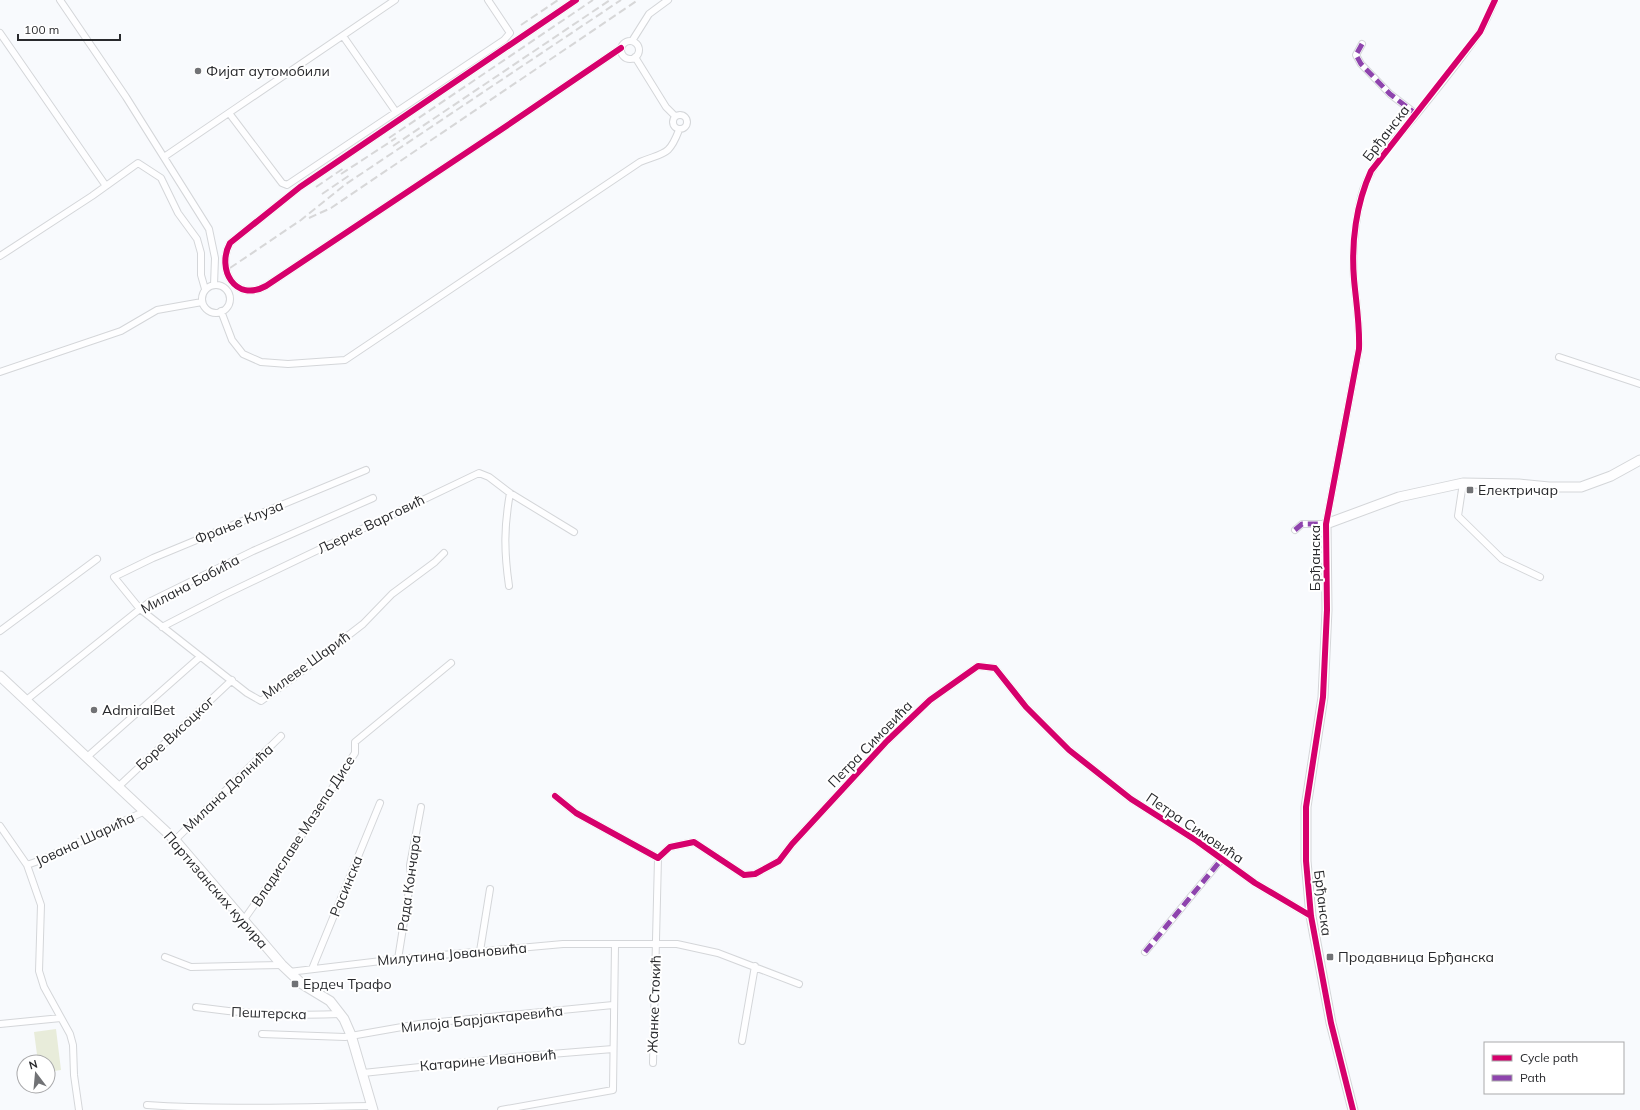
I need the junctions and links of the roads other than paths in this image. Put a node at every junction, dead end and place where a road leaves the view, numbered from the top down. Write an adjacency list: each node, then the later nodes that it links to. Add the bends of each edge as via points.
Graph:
1 (60, 0): 18 (street)
2 (395, 0): 8 (street)
3 (488, 0): 13 (street, via 510,33 504,40)
4 (576, 0): 11 (street, via 300,187 230,243 224,259 231,280 241,288 252,291 278,279 500,132)
5 (668, 0): 9 (street, via 649,14)
6 (1495, 0): 15 (street, Брђанска, via 1480,32)
7 (0, 33): 19 (street)
8 (343, 36): 13 (street); 14 (street)
9 (632, 41): 11 (street, via 624,43); 12 (street, via 638,46)
10 (1362, 44): 15 (street, via 1356,55 1361,64 1390,94)
11 (621, 48): 12 (street, via 622,54 627,58)
12 (635, 57): 16 (street, via 666,107)
13 (396, 112): 14 (street, via 287,185 282,183)
14 (229, 113): 18 (street)
15 (1416, 114): 33 (street, Брђанска, via 1371,171 1361,198 1353,255 1360,330 1359,349)
16 (675, 116): 17 (street, via 673,125); 17 (street, via 682,115 687,120 686,127)
17 (679, 130): 24 (street, via 673,146 667,152 640,162 345,360 288,364 261,362 243,354 232,340)
18 (164, 157): 21 (street, via 209,229 216,258)
19 (106, 186): 20 (street); 22 (street, via 138,163 161,178 178,213 197,239 201,253 201,275)
20 (0, 256)
21 (214, 285): 22 (street); 24 (street, via 222,286 228,293 228,305)
22 (206, 289): 23 (street)
23 (202, 302): 24 (street, via 212,312); 26 (street, via 157,310 121,331)
24 (221, 311)
25 (1559, 357): 27 (street)
26 (0, 372)
27 (1640, 384)
28 (1640, 460): 30 (street, via 1611,476 1581,487)
29 (366, 470): 38 (street, Фрање Клуза)
30 (1463, 483): 33 (street, via 1399,497); 39 (street, via 1458,516 1502,558)
31 (510, 493): 35 (street, Љерке Варговић); 40 (street, via 505,522 505,558); 42 (street, Љерке Варговић, via 489,477 479,473)
32 (373, 498): 41 (street, Милана Бабића, via 253,551)
33 (1326, 524): 34 (street, via 1302,524); 62 (street, Брђанска, via 1327,610 1323,697 1306,807 1306,861)
34 (1295, 530)
35 (574, 532)
36 (444, 553): 47 (street, Милеве Шарић, via 392,594 363,624 261,701)
37 (98, 559): 43 (street)
38 (114, 576): 41 (street, Милеве Шарић)
39 (1540, 577)
40 (509, 586)
41 (140, 609): 42 (street, Милеве Шарић); 48 (street, Милана Бабића)
42 (162, 626): 44 (street, Милеве Шарић)
43 (0, 631)
44 (200, 657): 47 (street, Милеве Шарић); 50 (street)
45 (451, 663): 63 (street, Владиславе Мазепа Дисе, via 355,742 355,753)
46 (0, 676): 48 (street, Партизанских курира)
47 (232, 680): 51 (street, Боре Висоцког)
48 (25, 701): 50 (street, Партизанских курира)
49 (281, 736): 57 (street, Милана Долнића)
50 (87, 757): 51 (street, Партизанских курира)
51 (118, 787): 55 (street, Партизанских курира)
52 (555, 796): 58 (street, via 576,813)
53 (380, 802): 72 (street, Расинска)
54 (421, 807): 69 (street, Рада Кончара, via 410,865 411,878)
55 (143, 812): 57 (street, Партизанских курира); 60 (street, Јована Шарића)
56 (0, 826): 60 (street)
57 (175, 840): 63 (street, Партизанских курира)
58 (658, 858): 59 (street, Петра Симовића, via 670,847 694,842 744,875 755,874 779,861 887,740 930,700 978,666 995,668 1026,707 1069,750 1125,794 1197,841); 65 (street, Жанке Стокић)
59 (1221, 860): 62 (street, Петра Симовића); 67 (street)
60 (27, 865): 78 (street, via 41,905 39,971 44,987)
61 (490, 889): 66 (street)
62 (1311, 916): 90 (street, Брђанска, via 1331,1023)
63 (243, 921): 70 (street, Партизанских курира)
64 (615, 945): 65 (street, Милутина Јовановића); 66 (street, Милутина Јовановића, via 563,944); 75 (street)
65 (656, 945): 71 (street, Милутина Јовановића, via 677,944 718,953); 84 (street, Жанке Стокић)
66 (480, 951): 69 (street, Милутина Јовановића)
67 (1145, 952)
68 (165, 958): 70 (street, via 191,967)
69 (398, 959): 72 (street, Милутина Јовановића)
70 (282, 965): 73 (street, Партизанских курира)
71 (755, 966): 74 (street, Милутина Јовановића); 82 (street)
72 (312, 969): 73 (street, Милутина Јовановића)
73 (289, 972): 77 (street, Партизанских курира, via 302,984 330,1001)
74 (799, 984)
75 (613, 1005): 81 (street, Милоја Барјактаревића, via 419,1024); 83 (street)
76 (196, 1007): 77 (street, Пештерска, via 254,1013)
77 (341, 1014): 81 (street, Партизанских курира)
78 (61, 1018): 79 (street); 88 (street, via 73,1045)
79 (0, 1024)
80 (262, 1034): 81 (street, Милоја Барјактаревића, via 345,1037)
81 (351, 1035): 85 (street, Партизанских курира)
82 (742, 1042)
83 (613, 1049): 85 (street, Катарине Ивановић); 89 (street, via 613,1090)
84 (653, 1063)
85 (363, 1073): 87 (street, Партизанских курира)
86 (147, 1105): 87 (street)
87 (372, 1108)
88 (79, 1110)
89 (501, 1110)
90 (1353, 1110)

